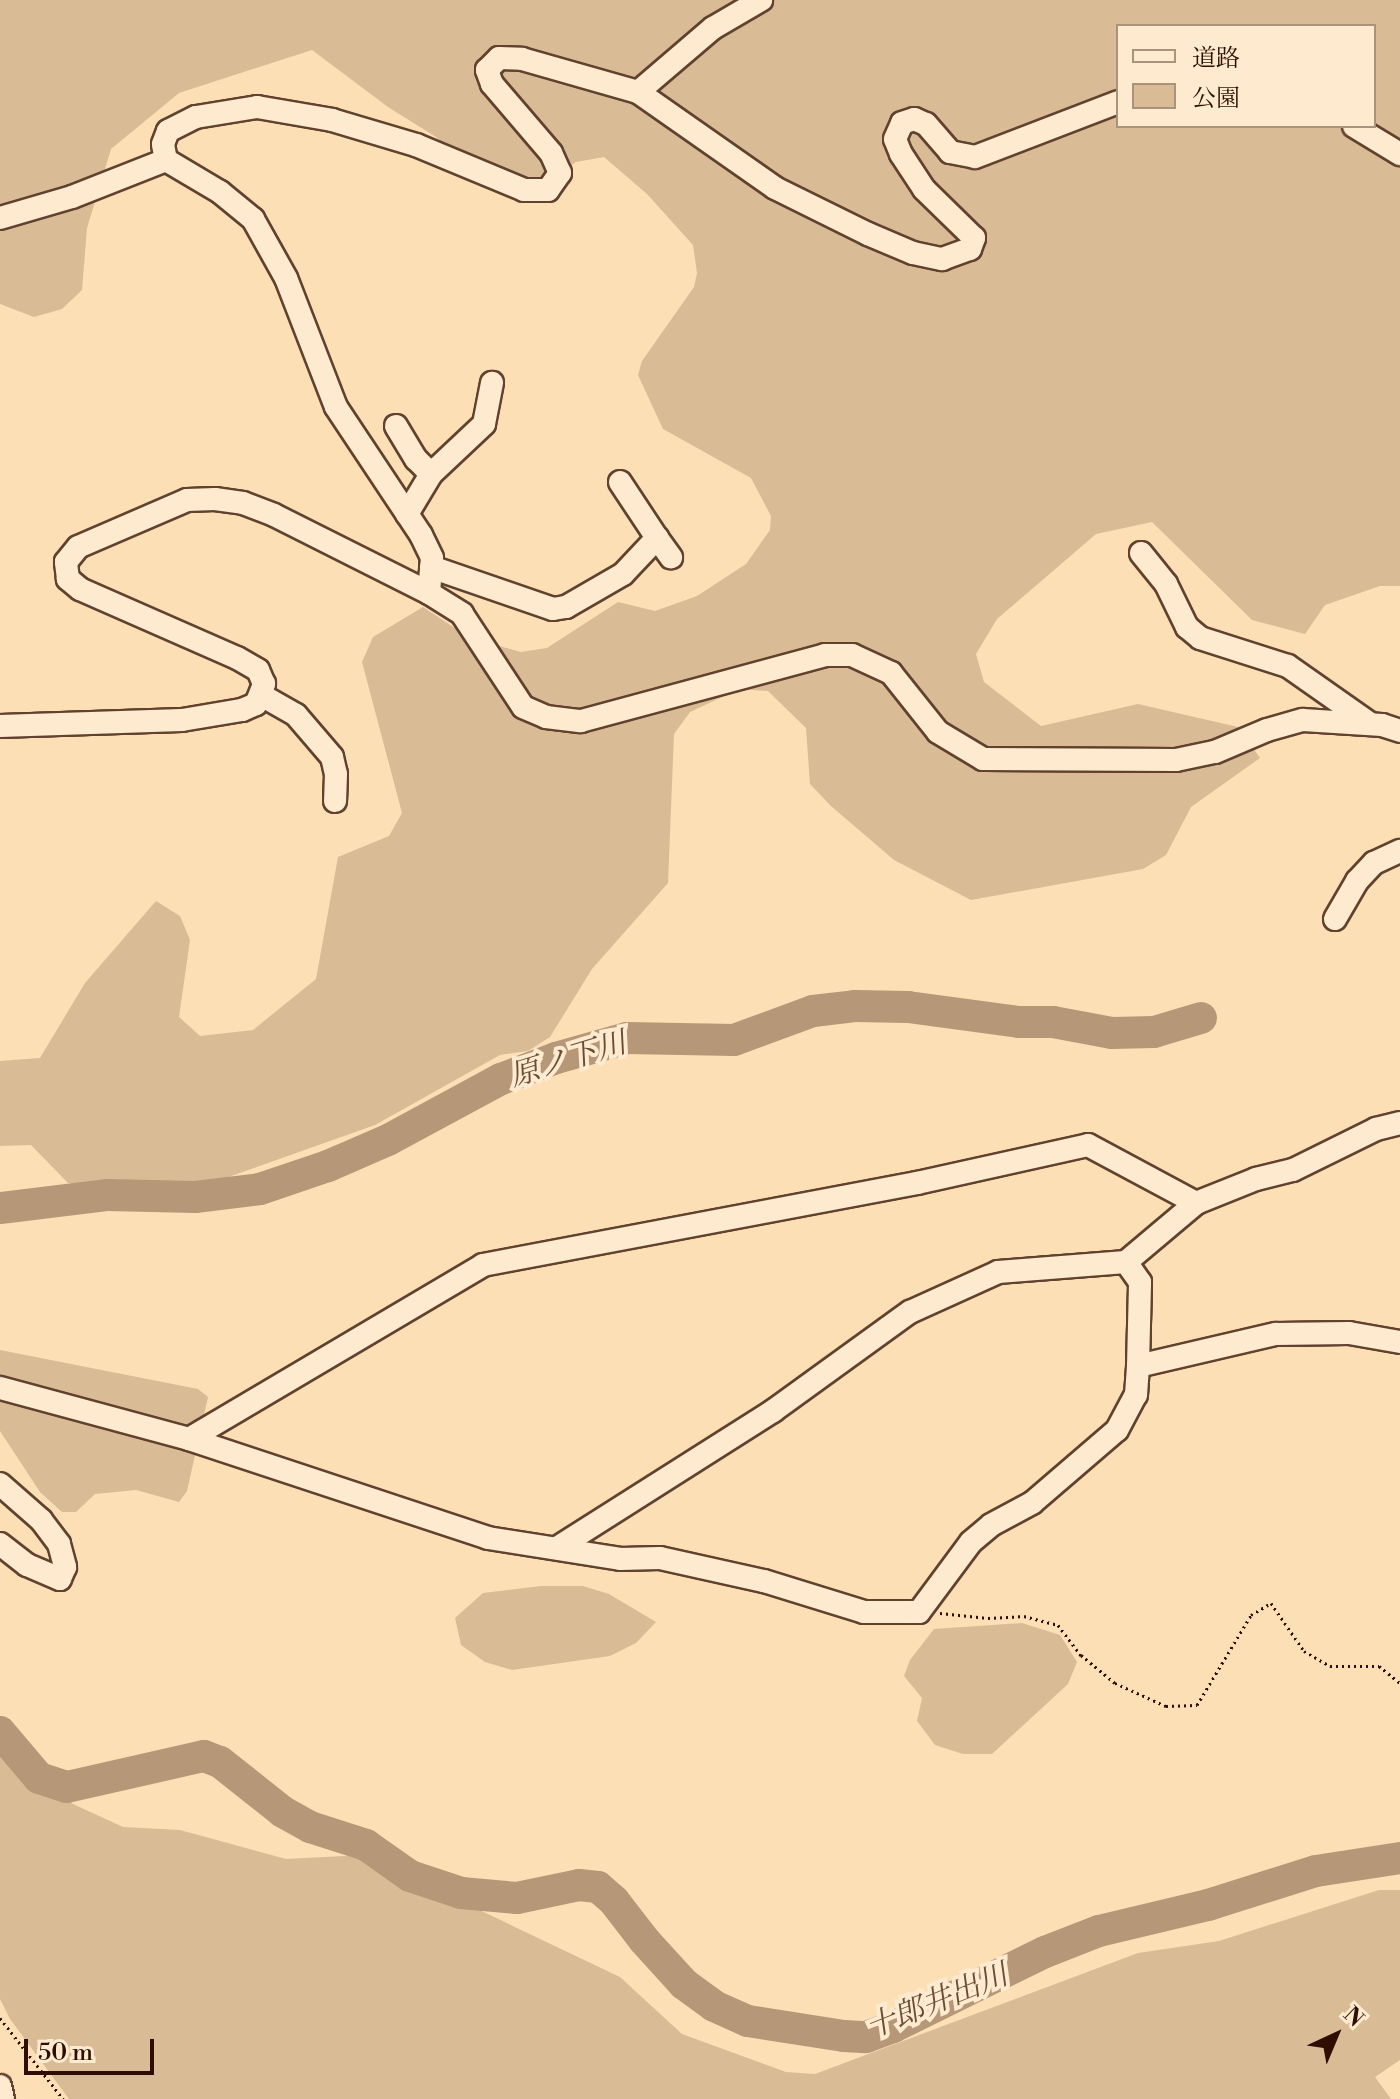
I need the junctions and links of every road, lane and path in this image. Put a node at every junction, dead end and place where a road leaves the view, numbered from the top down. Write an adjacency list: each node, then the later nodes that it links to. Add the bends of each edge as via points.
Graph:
1 (761, 0): 2 (street, via 713,28)
2 (638, 92): 3 (street, via 775,188 868,234 942,259 970,249 974,238 924,189 901,154 895,139 902,123 914,119 926,124 950,152 975,157); 6 (street, via 522,59 499,58 487,70 492,84 551,153 560,173 548,190 524,190 416,145 332,120 257,107 196,117 168,131 163,144)
3 (1116, 103)
4 (1357, 128): 5 (street)
5 (1400, 154)
6 (166, 160): 7 (street); 12 (street, via 253,219 286,278 336,407)
7 (0, 218)
8 (492, 383): 10 (street, via 484,424)
9 (396, 426): 10 (street)
10 (431, 474): 12 (street)
11 (620, 482): 13 (street)
12 (407, 514): 16 (street, via 432,558)
13 (657, 538): 15 (street); 16 (street, via 623,574 566,607 553,609)
14 (1141, 553): 19 (street, via 1166,584 1187,627 1200,638 1288,666)
15 (671, 557)
16 (431, 567): 17 (street)
17 (429, 593): 18 (street, via 274,515 215,499 187,500 78,547 66,562 68,579 80,589 258,670 264,684); 19 (street, via 462,614 523,707 546,717 581,721 825,655 852,655 891,673 938,732 983,759 1176,760 1215,752 1303,720)
18 (261, 695): 20 (street, via 242,710 182,720); 22 (street, via 296,715 332,757)
19 (1370, 724): 21 (street)
20 (0, 726)
21 (1400, 731)
22 (335, 801)
23 (1400, 851): 24 (street, via 1374,863)
24 (1335, 919)
25 (1400, 1123): 26 (street, via 1376,1129 1293,1170)
26 (1196, 1203): 27 (street); 31 (street, via 1088,1145 917,1183 483,1265)
27 (1126, 1262): 29 (street, via 1140,1282); 34 (street, via 998,1272 910,1312 773,1411)
28 (1400, 1342): 29 (street, via 1349,1333 1276,1334)
29 (1138, 1366): 35 (street, via 1136,1395 1117,1430 1032,1503 971,1542)
30 (0, 1388): 31 (street)
31 (189, 1439): 34 (street, via 488,1538)
32 (0, 1484): 33 (street, via 59,1544 65,1567 60,1579 27,1565)
33 (0, 1544)
34 (557, 1548): 35 (street, via 620,1559 660,1558 764,1581 864,1612)
35 (919, 1612): 36 (path, via 1024,1616 1058,1625 1081,1655 1115,1683 1166,1706 1197,1705 1251,1615 1271,1603 1304,1651 1330,1666 1379,1666)
36 (1400, 1683)
37 (0, 2018): 40 (path)
38 (0, 2086): 39 (street)
39 (3, 2099)
40 (63, 2099)

